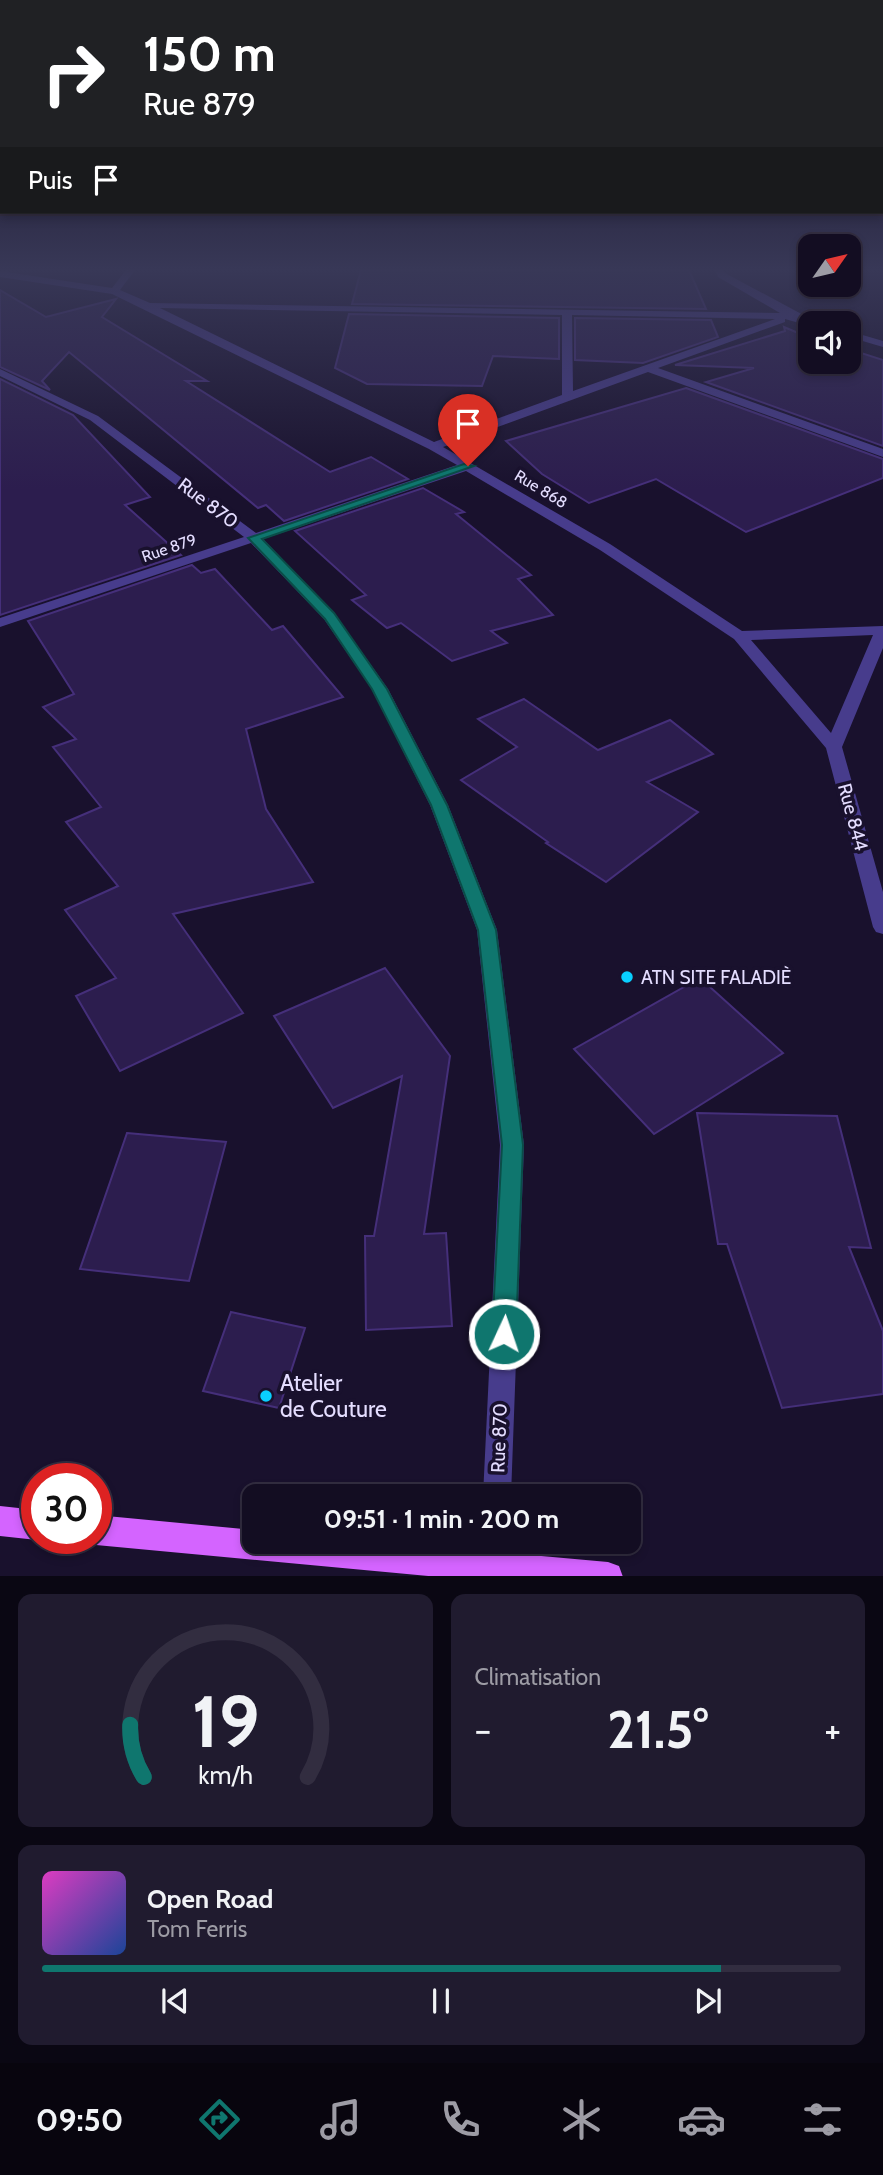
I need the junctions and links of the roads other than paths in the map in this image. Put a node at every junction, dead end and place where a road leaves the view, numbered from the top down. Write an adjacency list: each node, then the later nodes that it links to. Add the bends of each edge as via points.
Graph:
1 (224, 344): 7 (street, Rue 868)
2 (567, 344): 6 (street)
3 (715, 344): 4 (street)
4 (648, 368): 6 (street); 8 (street)
5 (0, 372): 10 (street, Rue 870, via 94,418)
6 (568, 397): 7 (street)
7 (433, 446): 9 (street, Rue 868)
8 (883, 453)
9 (468, 466): 10 (street, Rue 879); 13 (street, Rue 868, via 605,547)
10 (254, 538): 11 (street, Rue 879); 16 (street, Rue 870, via 329,616 380,689 439,805 487,930 512,1145)
11 (0, 623)
12 (883, 630): 13 (street); 14 (street)
13 (738, 636): 14 (street, Rue 868)
14 (834, 747): 15 (street, Rue 844)
15 (883, 927)
16 (498, 1484)
17 (0, 1521): 18 (main road)
18 (21, 1523)
19 (112, 1531): 20 (main road)
20 (494, 1555): 21 (main road)
21 (603, 1576)

